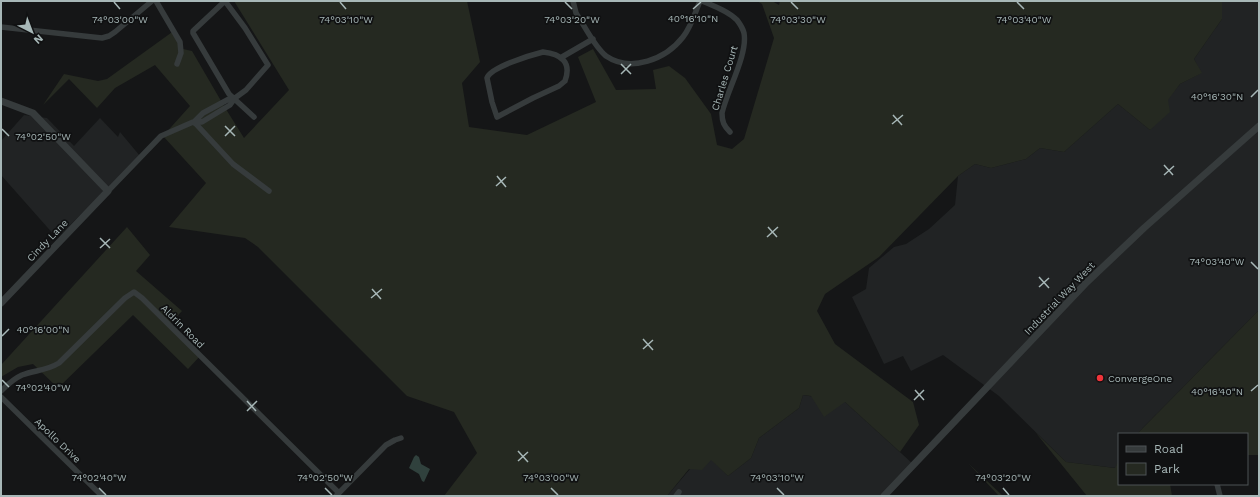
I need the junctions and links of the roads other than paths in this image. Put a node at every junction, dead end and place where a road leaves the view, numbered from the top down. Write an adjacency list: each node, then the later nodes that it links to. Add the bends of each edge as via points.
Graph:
1 (152, 1): 5 (street, via 115,32 102,38)
2 (156, 1): 8 (street, via 180,42 181,53)
3 (573, 1): 6 (street, via 576,13)
4 (701, 1): 6 (street, via 682,38 667,52 652,60 635,63 616,61 604,53); 14 (street, Charles Court, via 733,16 744,32 741,57 722,113 722,122)
5 (1, 27)
6 (593, 39): 7 (street)
7 (562, 57): 7 (street, via 543,52 492,72 487,78 497,117 561,85 566,79 567,70)
8 (177, 64)
9 (235, 98): 9 (street, via 246,90 268,65 225,1 192,32 229,94); 11 (street); 12 (street, Cindy Lane, via 230,105 202,122)
10 (1, 101): 15 (street, via 33,113)
11 (254, 117)
12 (195, 123): 15 (street, Cindy Lane, via 191,122 161,136); 16 (street, via 233,164)
13 (1259, 126): 24 (street, Industrial Way West, via 1088,281)
14 (730, 132)
15 (108, 191): 17 (street, Cindy Lane)
16 (269, 191)
17 (1, 303)
18 (1, 391): 22 (street, Aldrin Road, via 18,377 47,370 59,363 134,292)
19 (1, 397): 23 (street, Apollo Drive)
20 (401, 438): 22 (street, via 386,445)
21 (1217, 485): 25 (street)
22 (337, 494)
23 (102, 496)
24 (884, 496)
25 (1220, 496)

